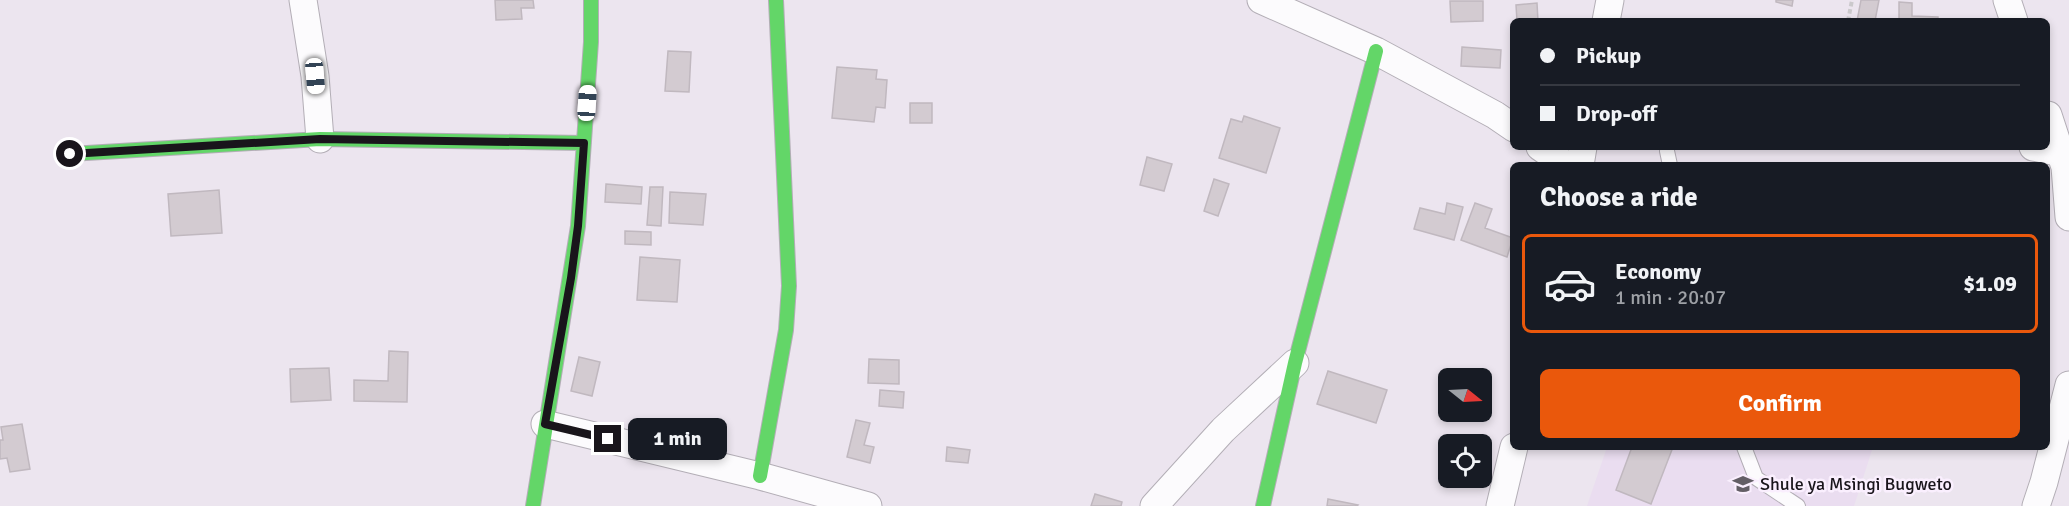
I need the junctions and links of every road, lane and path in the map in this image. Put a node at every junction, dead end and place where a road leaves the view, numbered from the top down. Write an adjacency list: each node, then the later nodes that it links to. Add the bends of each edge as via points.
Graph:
1 (303, 0): 14 (street)
2 (591, 0): 15 (street)
3 (776, 0): 27 (street, via 789,286 786,330)
4 (1261, 0): 11 (street)
5 (1610, 0): 8 (street)
6 (1852, 0): 9 (path)
7 (2007, 0): 10 (street)
8 (1607, 18)
9 (1849, 18)
10 (2013, 18)
11 (1376, 51): 13 (street); 22 (street)
12 (2050, 122): 18 (street)
13 (1510, 125)
14 (320, 139): 15 (street); 19 (street)
15 (584, 143): 24 (street, via 571,278)
16 (1544, 150): 20 (street)
17 (2047, 150): 18 (street)
18 (2061, 153): 21 (street)
19 (70, 154)
20 (1562, 162)
21 (2069, 217)
22 (1295, 363): 30 (street, via 1223,430); 31 (street)
23 (2069, 385): 34 (street)
24 (545, 424): 27 (street); 28 (street)
25 (1513, 450): 32 (street)
26 (1745, 450): 33 (lane, via 1756,478)
27 (760, 476): 29 (street)
28 (533, 506)
29 (868, 506)
30 (1154, 506)
31 (1263, 506)
32 (1500, 506)
33 (1798, 506)
34 (2036, 506)

